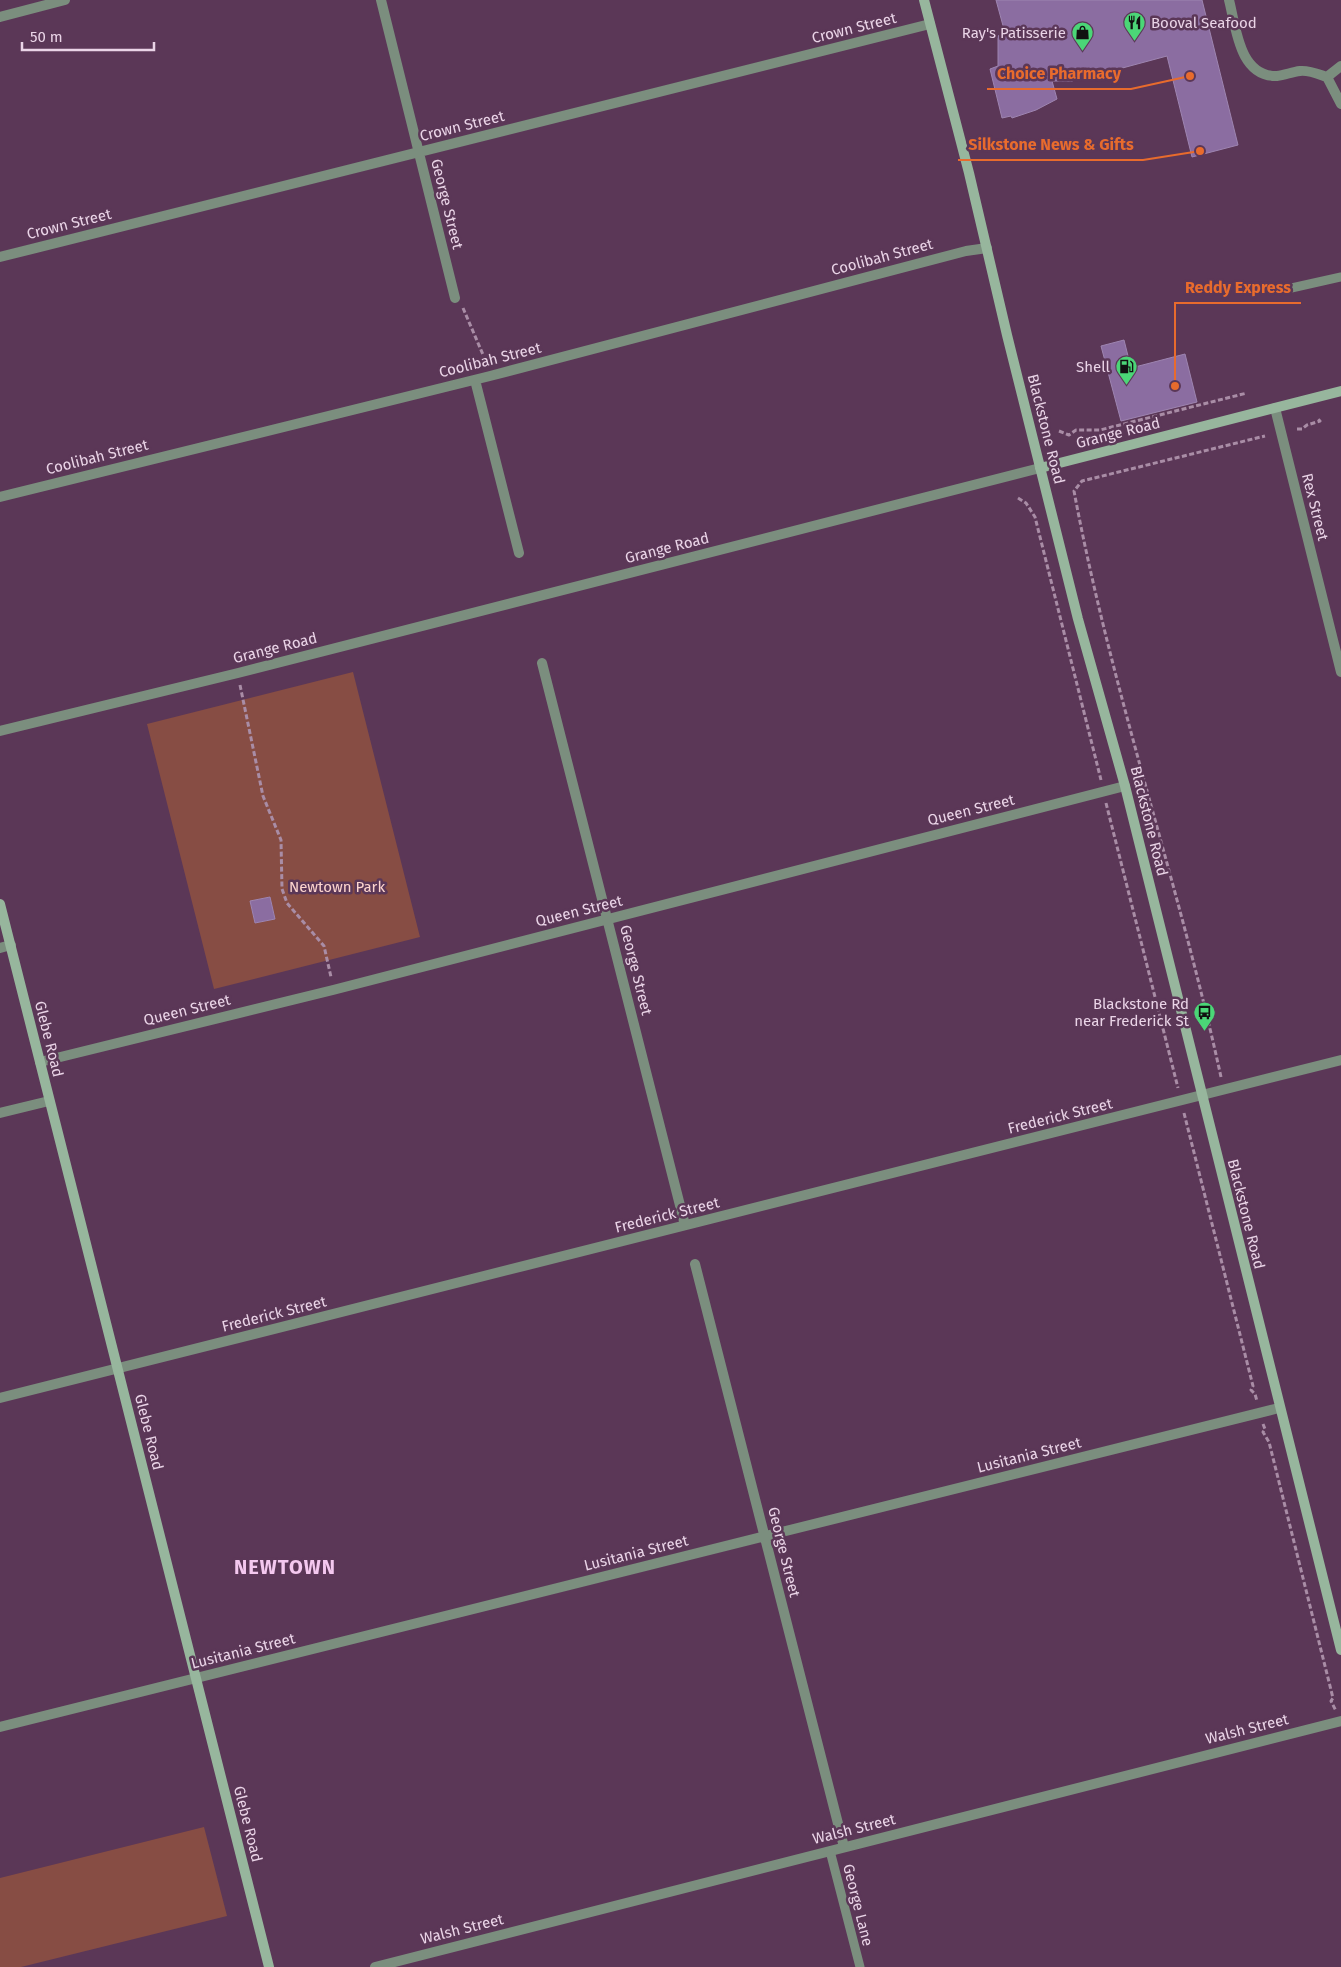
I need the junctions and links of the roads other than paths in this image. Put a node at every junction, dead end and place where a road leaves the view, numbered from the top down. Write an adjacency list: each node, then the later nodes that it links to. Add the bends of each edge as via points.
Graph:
1 (66, 0): 5 (street)
2 (381, 0): 10 (street, George Street)
3 (924, 0): 6 (main road, Blackstone Road)
4 (1229, 0): 8 (street, via 1249,64 1267,75 1301,71)
5 (0, 17)
6 (930, 24): 10 (street, Crown Street); 11 (main road, Blackstone Road)
7 (1341, 66): 8 (street)
8 (1327, 77): 9 (street)
9 (1341, 104)
10 (419, 152): 12 (street, Crown Street); 15 (street, George Street)
11 (987, 248): 16 (street, Coolibah Street); 19 (main road, Blackstone Road)
12 (0, 257)
13 (1341, 276): 14 (lane)
14 (1287, 289)
15 (455, 298)
16 (475, 380): 20 (street, Coolibah Street); 21 (street)
17 (1341, 391): 18 (main road, Grange Road)
18 (1275, 408): 19 (main road, Grange Road); 23 (street, Rex Street)
19 (1040, 468): 24 (street, Grange Road); 25 (main road, Blackstone Road)
20 (0, 497)
21 (519, 553)
22 (542, 663): 27 (street, George Street)
23 (1341, 672)
24 (0, 731)
25 (1125, 786): 27 (street, Queen Street); 32 (main road, Blackstone Road)
26 (0, 904): 28 (main road, Glebe Road)
27 (607, 919): 31 (street, Queen Street); 35 (street, George Street)
28 (11, 945): 29 (street); 31 (main road, Glebe Road)
29 (0, 948)
30 (1341, 1060): 32 (street, Frederick Street)
31 (40, 1062): 33 (main road, Glebe Road)
32 (1201, 1095): 35 (street, Frederick Street); 39 (main road, Blackstone Road)
33 (49, 1101): 34 (street); 37 (main road, Glebe Road)
34 (0, 1113)
35 (685, 1225): 37 (street, Frederick Street)
36 (695, 1264): 40 (street, George Street)
37 (118, 1368): 38 (street, Frederick Street); 43 (main road, Glebe Road)
38 (0, 1398)
39 (1279, 1408): 40 (street, Lusitania Street); 41 (main road, Blackstone Road)
40 (764, 1536): 43 (street, Lusitania Street); 46 (street, George Street)
41 (1339, 1638): 42 (main road, Blackstone Road)
42 (1341, 1650)
43 (196, 1678): 45 (street, Lusitania Street); 48 (main road, Glebe Road)
44 (1341, 1721): 46 (street, Walsh Street)
45 (0, 1727)
46 (844, 1847): 47 (street, Walsh Street)
47 (830, 1850): 49 (street, Walsh Street); 50 (lane, George Lane)
48 (269, 1967)
49 (375, 1967)
50 (860, 1967)

